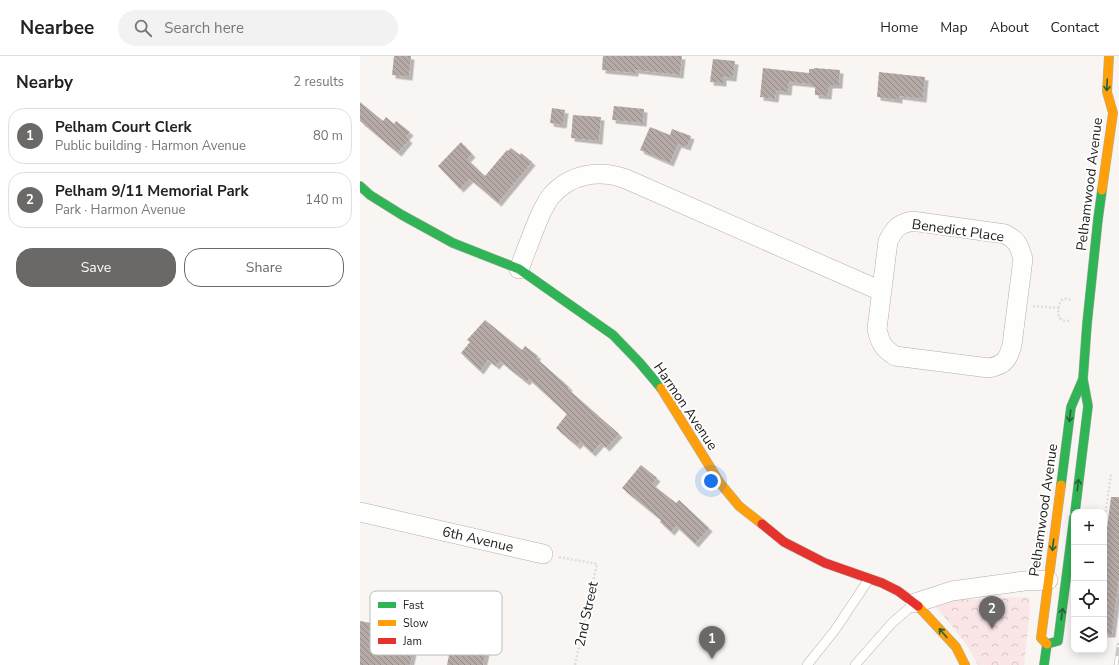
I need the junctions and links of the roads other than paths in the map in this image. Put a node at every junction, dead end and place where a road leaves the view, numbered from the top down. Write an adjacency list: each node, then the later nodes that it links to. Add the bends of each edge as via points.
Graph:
1 (1109, 56): 3 (street, Pelhamwood Avenue, one-way to 3, via 1107,92)
2 (1119, 104): 3 (street, Pelhamwood Avenue)
3 (1113, 112): 7 (street, Pelhamwood Avenue, via 1087,324)
4 (360, 186): 5 (street, Harmon Avenue, via 402,215 452,243)
5 (519, 269): 6 (street, via 550,197 566,183 582,175 600,174 616,175 626,179); 12 (street, Harmon Avenue, via 613,335 639,362 663,391 720,483 739,506 784,542 825,563)
6 (881, 291): 6 (street, Benedict Place, via 877,329 879,340 885,349 895,356 989,368 998,366 1008,357 1012,345 1023,259 1020,247 1014,239 1005,234 912,221 902,224 894,230 888,241)
7 (1083, 379): 8 (street, Pelhamwood Avenue, one-way to 7, via 1088,406); 13 (street, Pelhamwood Avenue, one-way to 13, via 1071,407)
8 (1075, 509)
9 (360, 512): 11 (street, 6th Avenue)
10 (1071, 540): 15 (street, one-way to 10, via 1058,641)
11 (543, 554)
12 (869, 579): 14 (street, Harmon Avenue, via 898,591); 16 (lane, via 835,630)
13 (1048, 580): 14 (street, via 952,591); 15 (street, Pelhamwood Avenue, via 1041,638)
14 (915, 603): 17 (lane, via 892,623); 18 (street, Harmon Avenue, one-way to 14, via 956,647)
15 (1047, 644): 19 (street, Pelhamwood Avenue)
16 (806, 665)
17 (855, 665)
18 (965, 665)
19 (1044, 665)

